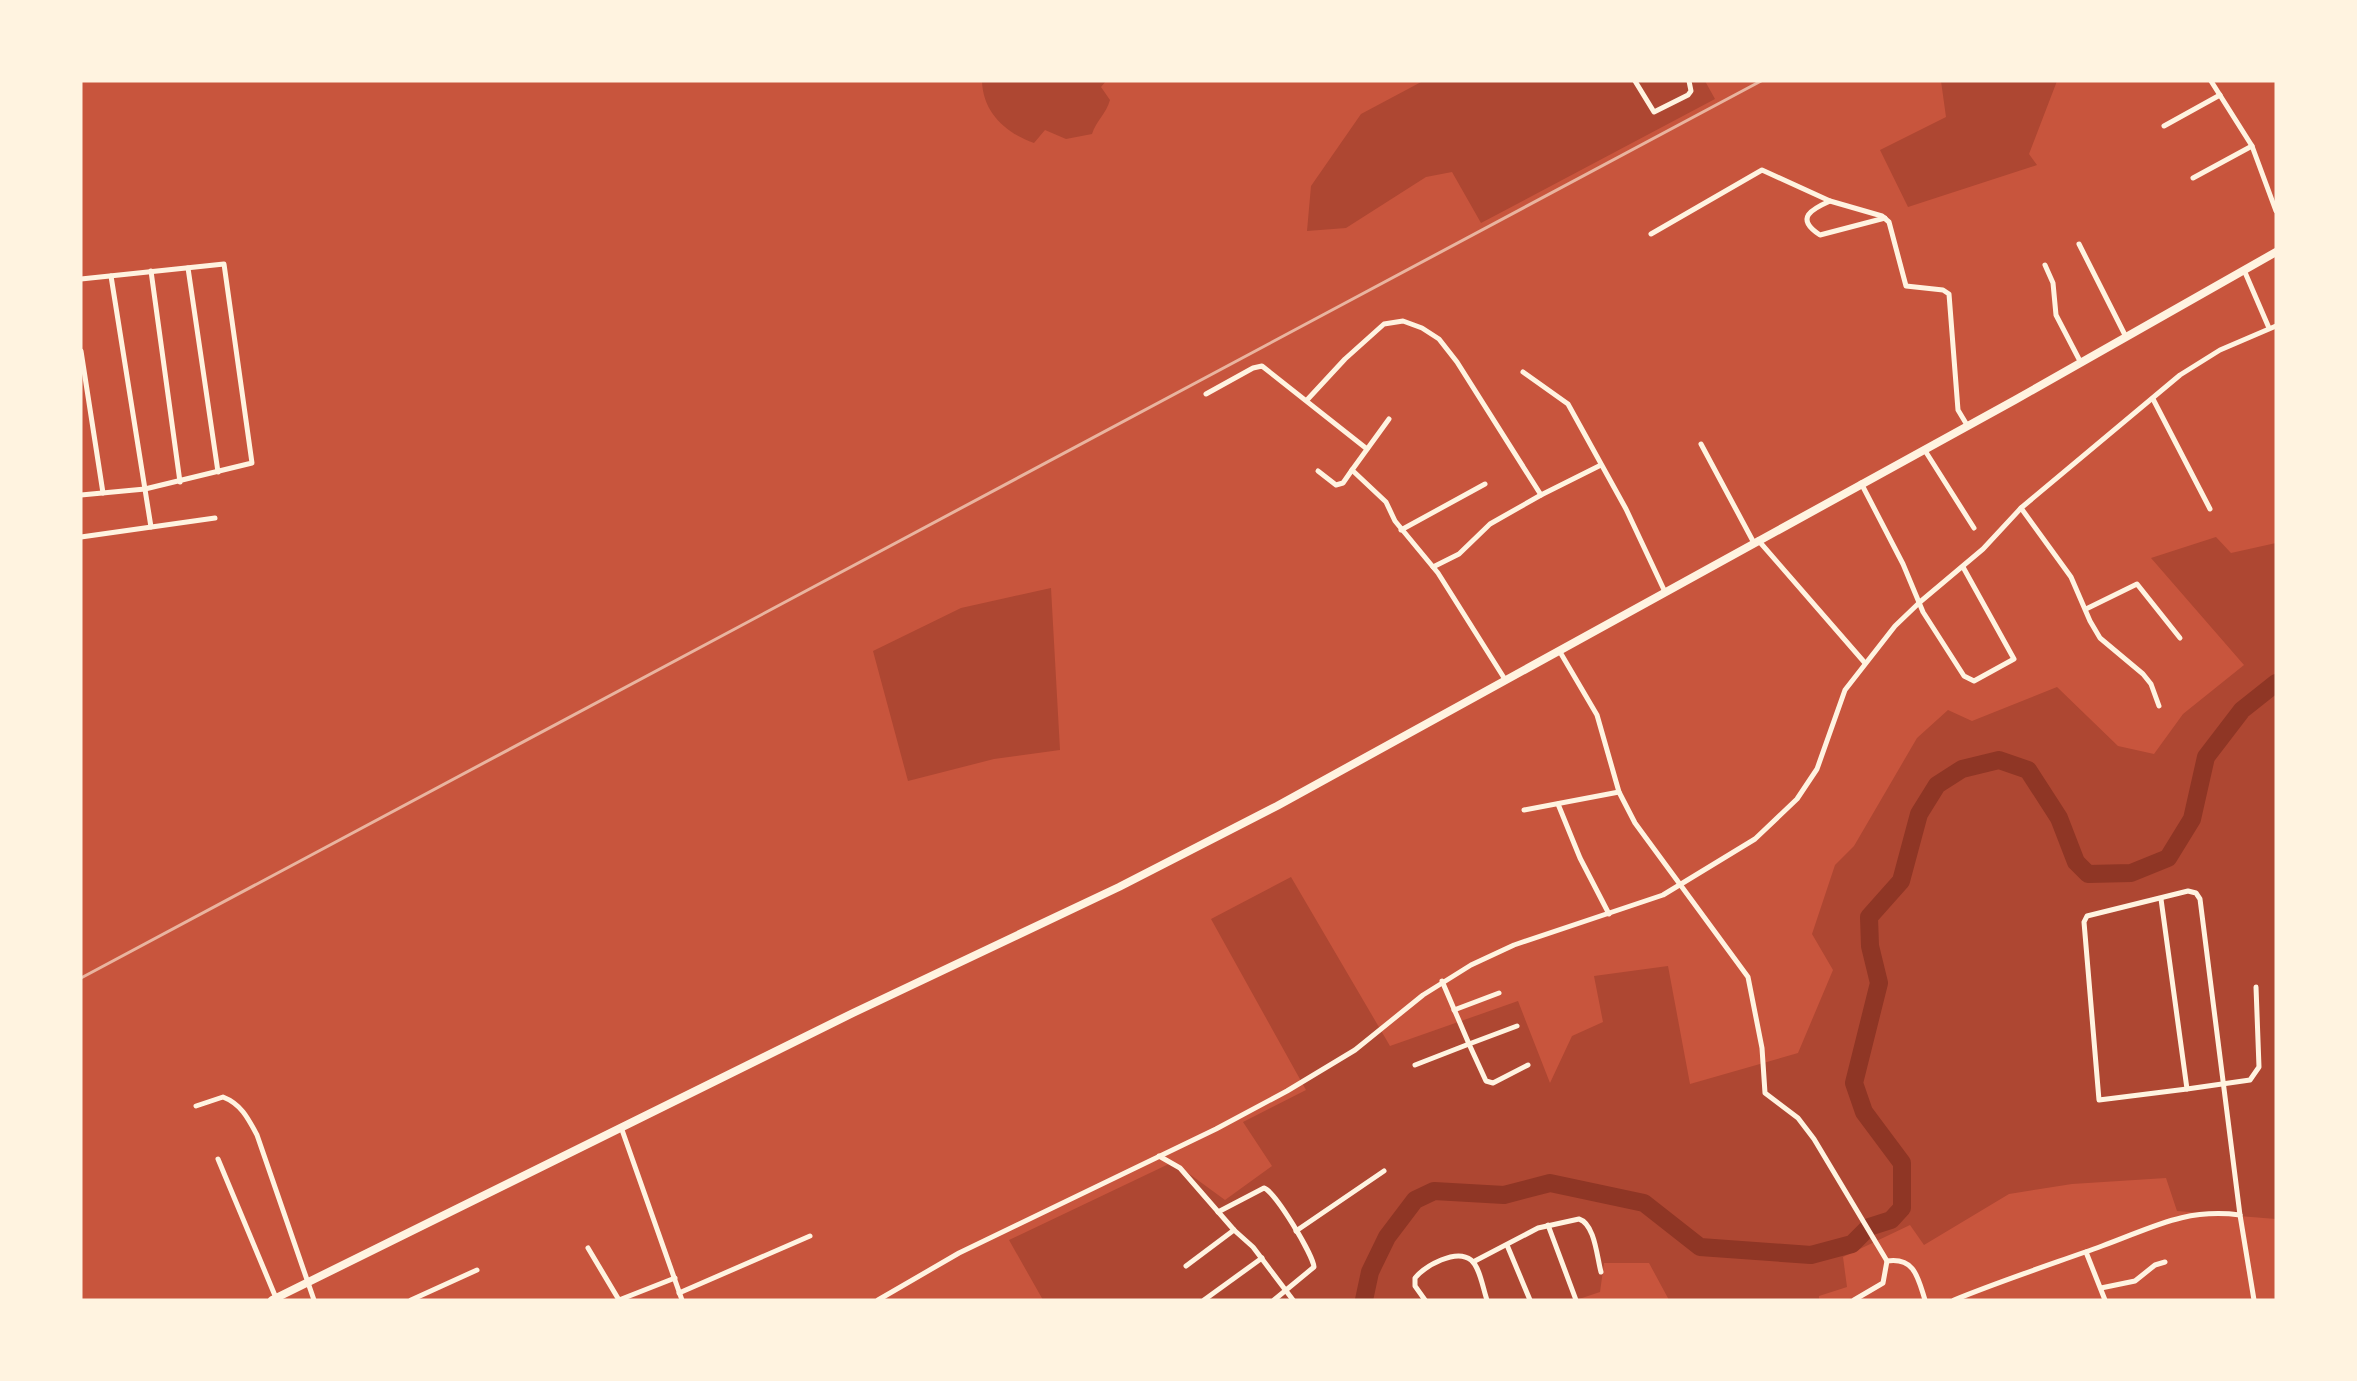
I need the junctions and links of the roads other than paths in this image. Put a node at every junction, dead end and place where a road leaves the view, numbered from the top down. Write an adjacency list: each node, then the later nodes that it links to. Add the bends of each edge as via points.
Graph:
1 (1635, 81): 2 (street, via 1654,112 1688,95)
2 (1689, 81)
3 (2211, 81): 4 (street)
4 (2220, 95): 5 (street); 6 (street)
5 (2164, 126)
6 (2252, 146): 7 (street); 9 (street)
7 (2193, 178)
8 (1830, 201): 10 (street); 10 (street, via 1807,215 1820,235); 11 (street, via 1762,170)
9 (2276, 211)
10 (1885, 218): 29 (street, via 1906,286 1949,294 1958,410)
11 (1651, 234)
12 (2079, 244): 21 (street)
13 (2276, 252): 16 (main road)
14 (2045, 265): 23 (street, via 2053,283 2056,315)
15 (188, 268): 17 (street); 36 (street); 36 (street, via 224,264 252,463)
16 (2244, 270): 20 (street); 21 (main road)
17 (151, 271): 18 (street); 37 (street)
18 (111, 276): 19 (street); 40 (street)
19 (81, 279)
20 (2273, 327): 26 (street, via 2210,357)
21 (2126, 337): 23 (main road)
22 (81, 351): 41 (street)
23 (2081, 363): 29 (main road)
24 (1523, 372): 33 (street, via 1568,404)
25 (1206, 394): 27 (street, via 1262,366)
26 (2153, 399): 44 (street); 45 (street)
27 (1307, 400): 31 (street); 43 (street, via 1345,358 1384,324 1403,321 1422,328 1438,339 1457,362)
28 (1389, 419): 31 (street)
29 (1967, 425): 32 (main road)
30 (1701, 444): 51 (street)
31 (1367, 449): 34 (street)
32 (1924, 449): 38 (main road); 48 (street)
33 (1601, 465): 43 (street); 54 (street)
34 (1352, 470): 35 (street, via 1343,483 1336,485); 49 (street, via 1386,502)
35 (1318, 471)
36 (218, 472): 37 (street)
37 (180, 482): 40 (street)
38 (1861, 483): 51 (main road); 55 (street)
39 (1485, 484): 49 (street)
40 (145, 489): 41 (street); 47 (street)
41 (103, 493): 42 (street)
42 (81, 495)
43 (1541, 495): 52 (street, via 1490,524 1459,554)
44 (2021, 508): 53 (street); 56 (street, via 2071,577)
45 (2210, 508)
46 (215, 518): 47 (street)
47 (151, 527): 50 (street)
48 (1974, 528)
49 (1401, 530): 52 (street)
50 (81, 537)
51 (1756, 541): 54 (main road); 59 (street)
52 (1433, 567): 60 (street)
53 (1962, 567): 55 (street); 55 (street, via 2012,655 2011,663 1971,681)
54 (1665, 592): 58 (main road)
55 (1920, 602): 59 (street)
56 (2086, 609): 57 (street, via 2137,584); 61 (street, via 2100,638 2151,684)
57 (2180, 638)
58 (1560, 652): 60 (main road); 62 (street, via 1596,715)
59 (1865, 663): 65 (street, via 1845,690 1817,769 1797,799 1755,839)
60 (1506, 681): 79 (main road, via 1119,887)
61 (2158, 706)
62 (1619, 792): 63 (street); 65 (street, via 1650,846)
63 (1558, 804): 64 (street); 67 (street)
64 (1524, 810)
65 (1681, 884): 67 (street, via 1650,901); 93 (street, via 1748,977 1762,1048 1765,1093 1798,1118 1821,1149)
66 (2161, 899): 76 (street, via 2188,891 2200,899); 77 (street); 77 (street, via 2093,913 2084,922 2097,1096 2103,1102)
67 (1609, 914): 68 (street, via 1514,945)
68 (1442, 981): 71 (street); 80 (street, via 1355,1050 1287,1091)
69 (2256, 987): 76 (street, via 2257,1074 2250,1080)
70 (1498, 993): 71 (street)
71 (1455, 1010): 73 (street)
72 (1517, 1026): 73 (street)
73 (1469, 1044): 74 (street); 75 (street, via 1486,1081 1493,1083)
74 (1415, 1065)
75 (1527, 1065)
76 (2223, 1084): 77 (street); 84 (street)
77 (2187, 1089)
78 (196, 1106): 100 (street, via 223,1097 234,1101 247,1114)
79 (621, 1127): 99 (street); 100 (main road)
80 (1159, 1156): 83 (street, via 1180,1168); 108 (street, via 951,1257)
81 (218, 1159): 104 (street)
82 (1384, 1171): 87 (street)
83 (1218, 1212): 86 (street); 87 (street, via 1267,1188)
84 (2240, 1215): 91 (street, via 2202,1212 2180,1216); 120 (street)
85 (1548, 1225): 89 (street); 98 (street, via 1583,1220 1590,1229); 115 (street)
86 (1234, 1230): 92 (street); 96 (street)
87 (1296, 1231): 102 (street, via 1314,1267)
88 (810, 1236): 103 (street)
89 (1507, 1245): 94 (street); 114 (street)
90 (588, 1248): 99 (street, via 619,1300)
91 (2086, 1252): 101 (street); 118 (street)
92 (1262, 1258): 102 (street); 109 (street)
93 (1885, 1258): 116 (street, via 1883,1283); 117 (street, via 1910,1265)
94 (1473, 1262): 112 (street, via 1467,1258 1444,1259 1417,1275 1414,1282); 113 (street)
95 (2165, 1262): 101 (street, via 2155,1264 2135,1281)
96 (1186, 1266)
97 (477, 1270): 106 (street)
98 (1601, 1272)
99 (675, 1278): 103 (street)
100 (306, 1284): 104 (main road); 105 (street)
101 (2101, 1288): 119 (street)
102 (1286, 1291): 110 (street); 111 (street)
103 (679, 1293): 107 (street)
104 (274, 1299)
105 (314, 1300)
106 (412, 1300)
107 (682, 1300)
108 (878, 1300)
109 (1204, 1300)
110 (1274, 1300)
111 (1293, 1300)
112 (1425, 1300)
113 (1487, 1300)
114 (1530, 1300)
115 (1576, 1300)
116 (1854, 1300)
117 (1925, 1300)
118 (1954, 1300)
119 (2105, 1300)
120 (2254, 1300)

